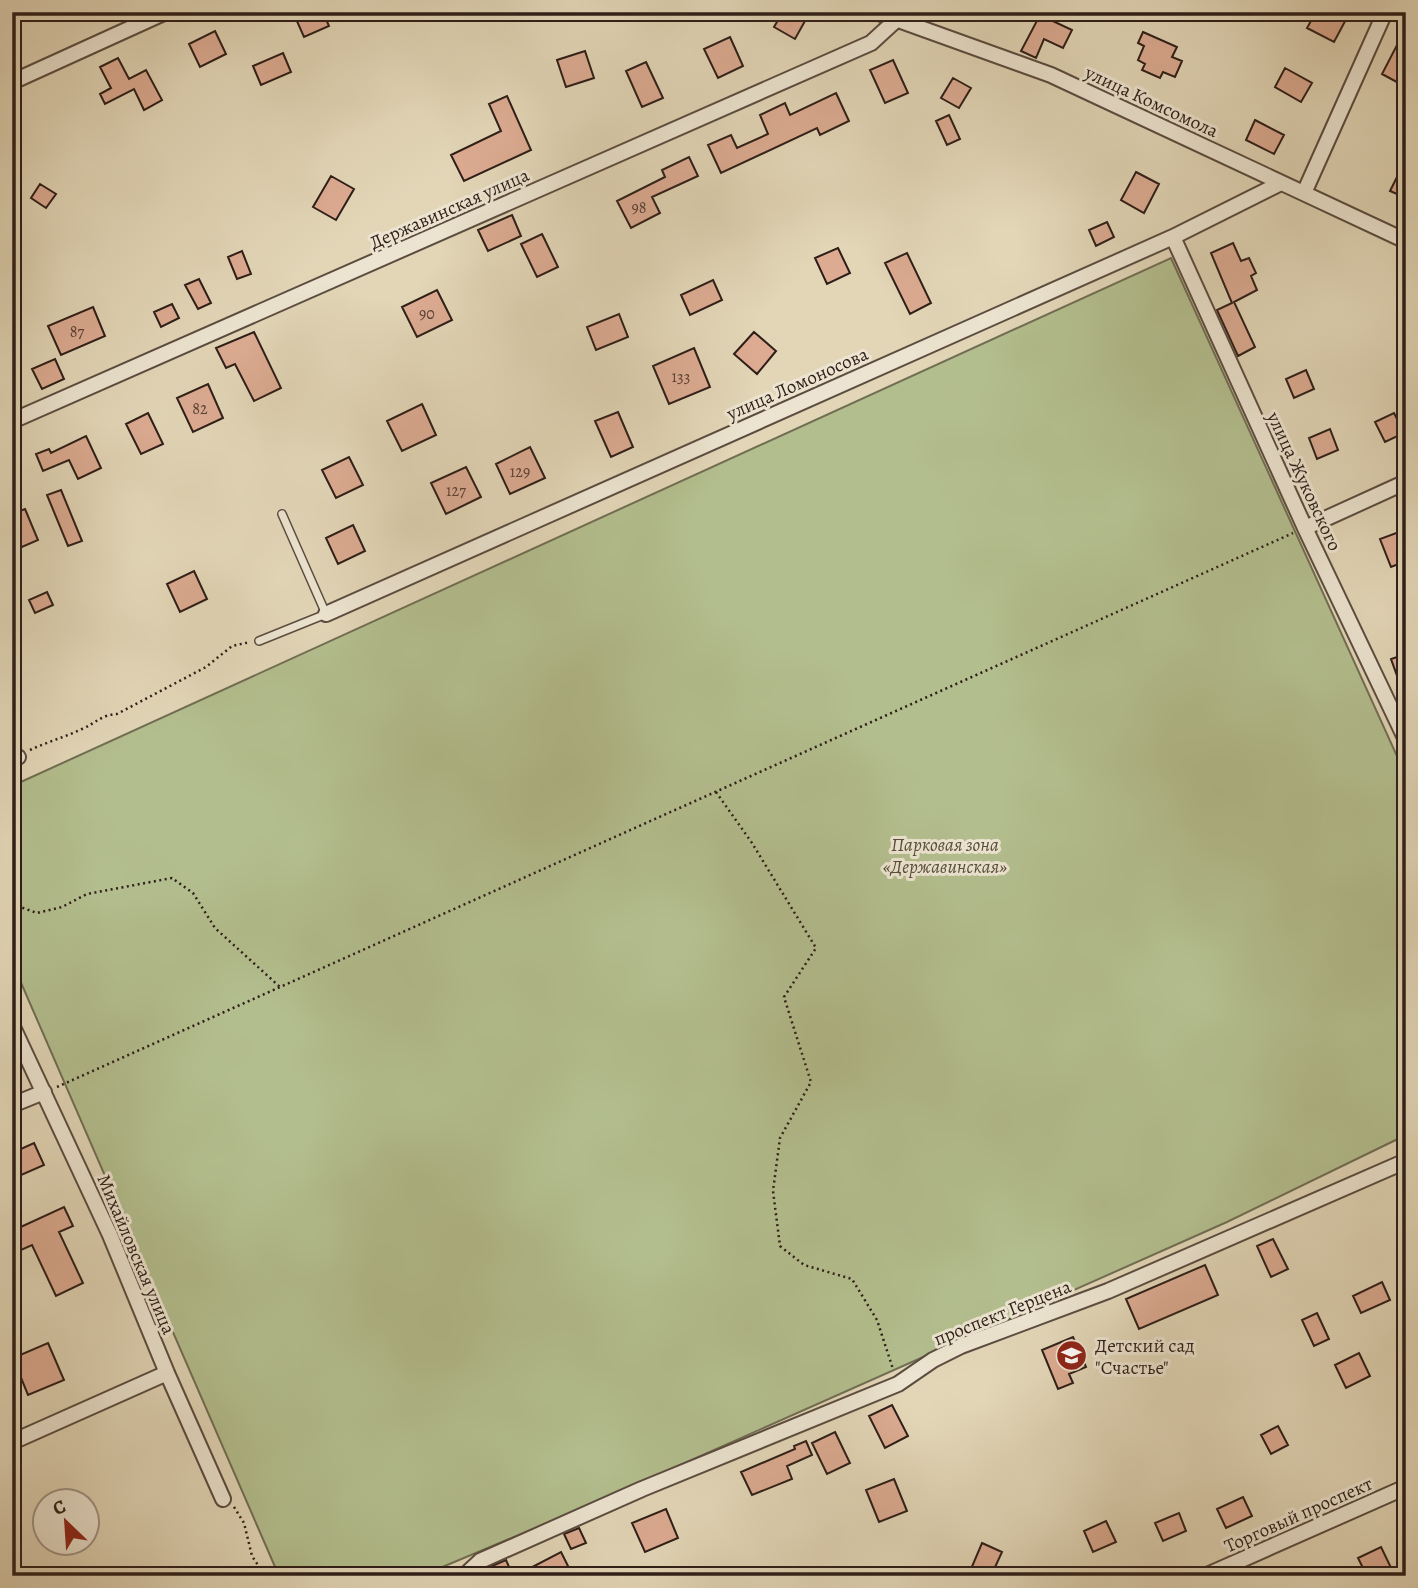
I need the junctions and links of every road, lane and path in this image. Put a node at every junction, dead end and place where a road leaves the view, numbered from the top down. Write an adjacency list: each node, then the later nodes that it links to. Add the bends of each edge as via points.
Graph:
1 (166, 12): 7 (street)
2 (876, 12): 6 (street, улица Комсомола)
3 (1385, 12): 9 (street)
4 (1395, 12): 5 (street)
5 (1406, 17)
6 (895, 21): 8 (street, улица Комсомола, via 1051,75); 12 (street, Державинская улица, via 871,43)
7 (12, 82)
8 (1282, 183): 9 (street, улица Комсомола); 10 (street, улица Ломоносова)
9 (1304, 193): 11 (street, улица Комсомола)
10 (1172, 237): 15 (street, улица Жуковского); 16 (street, улица Ломоносова)
11 (1406, 241)
12 (12, 421)
13 (1406, 482): 15 (street)
14 (282, 514): 16 (lane)
15 (1305, 528): 18 (street, улица Жуковского); 20 (path)
16 (326, 614): 17 (lane)
17 (259, 641): 19 (path, via 232,646 206,667 117,714)
18 (1406, 740)
19 (15, 758)
20 (716, 792): 22 (path); 28 (path, via 816,948 784,997 811,1082 780,1138 772,1191 780,1246 804,1265 852,1279 877,1320)
21 (12, 904): 22 (path, via 37,913 87,894 172,878 193,892 215,929)
22 (280, 988): 24 (path)
23 (12, 1025): 24 (street, Михайловская улица)
24 (44, 1092): 25 (street); 27 (street, Михайловская улица)
25 (12, 1105)
26 (1406, 1161): 28 (street, проспект Герцена, via 1108,1291 961,1346)
27 (167, 1373): 29 (street); 31 (street, Михайловская улица)
28 (898, 1384): 33 (street, проспект Герцена, via 642,1489 480,1561)
29 (12, 1442)
30 (1406, 1487): 34 (street, Торговый проспект)
31 (223, 1499): 32 (path, via 234,1506 245,1526 252,1556)
32 (265, 1576)
33 (464, 1576)
34 (1205, 1576)

